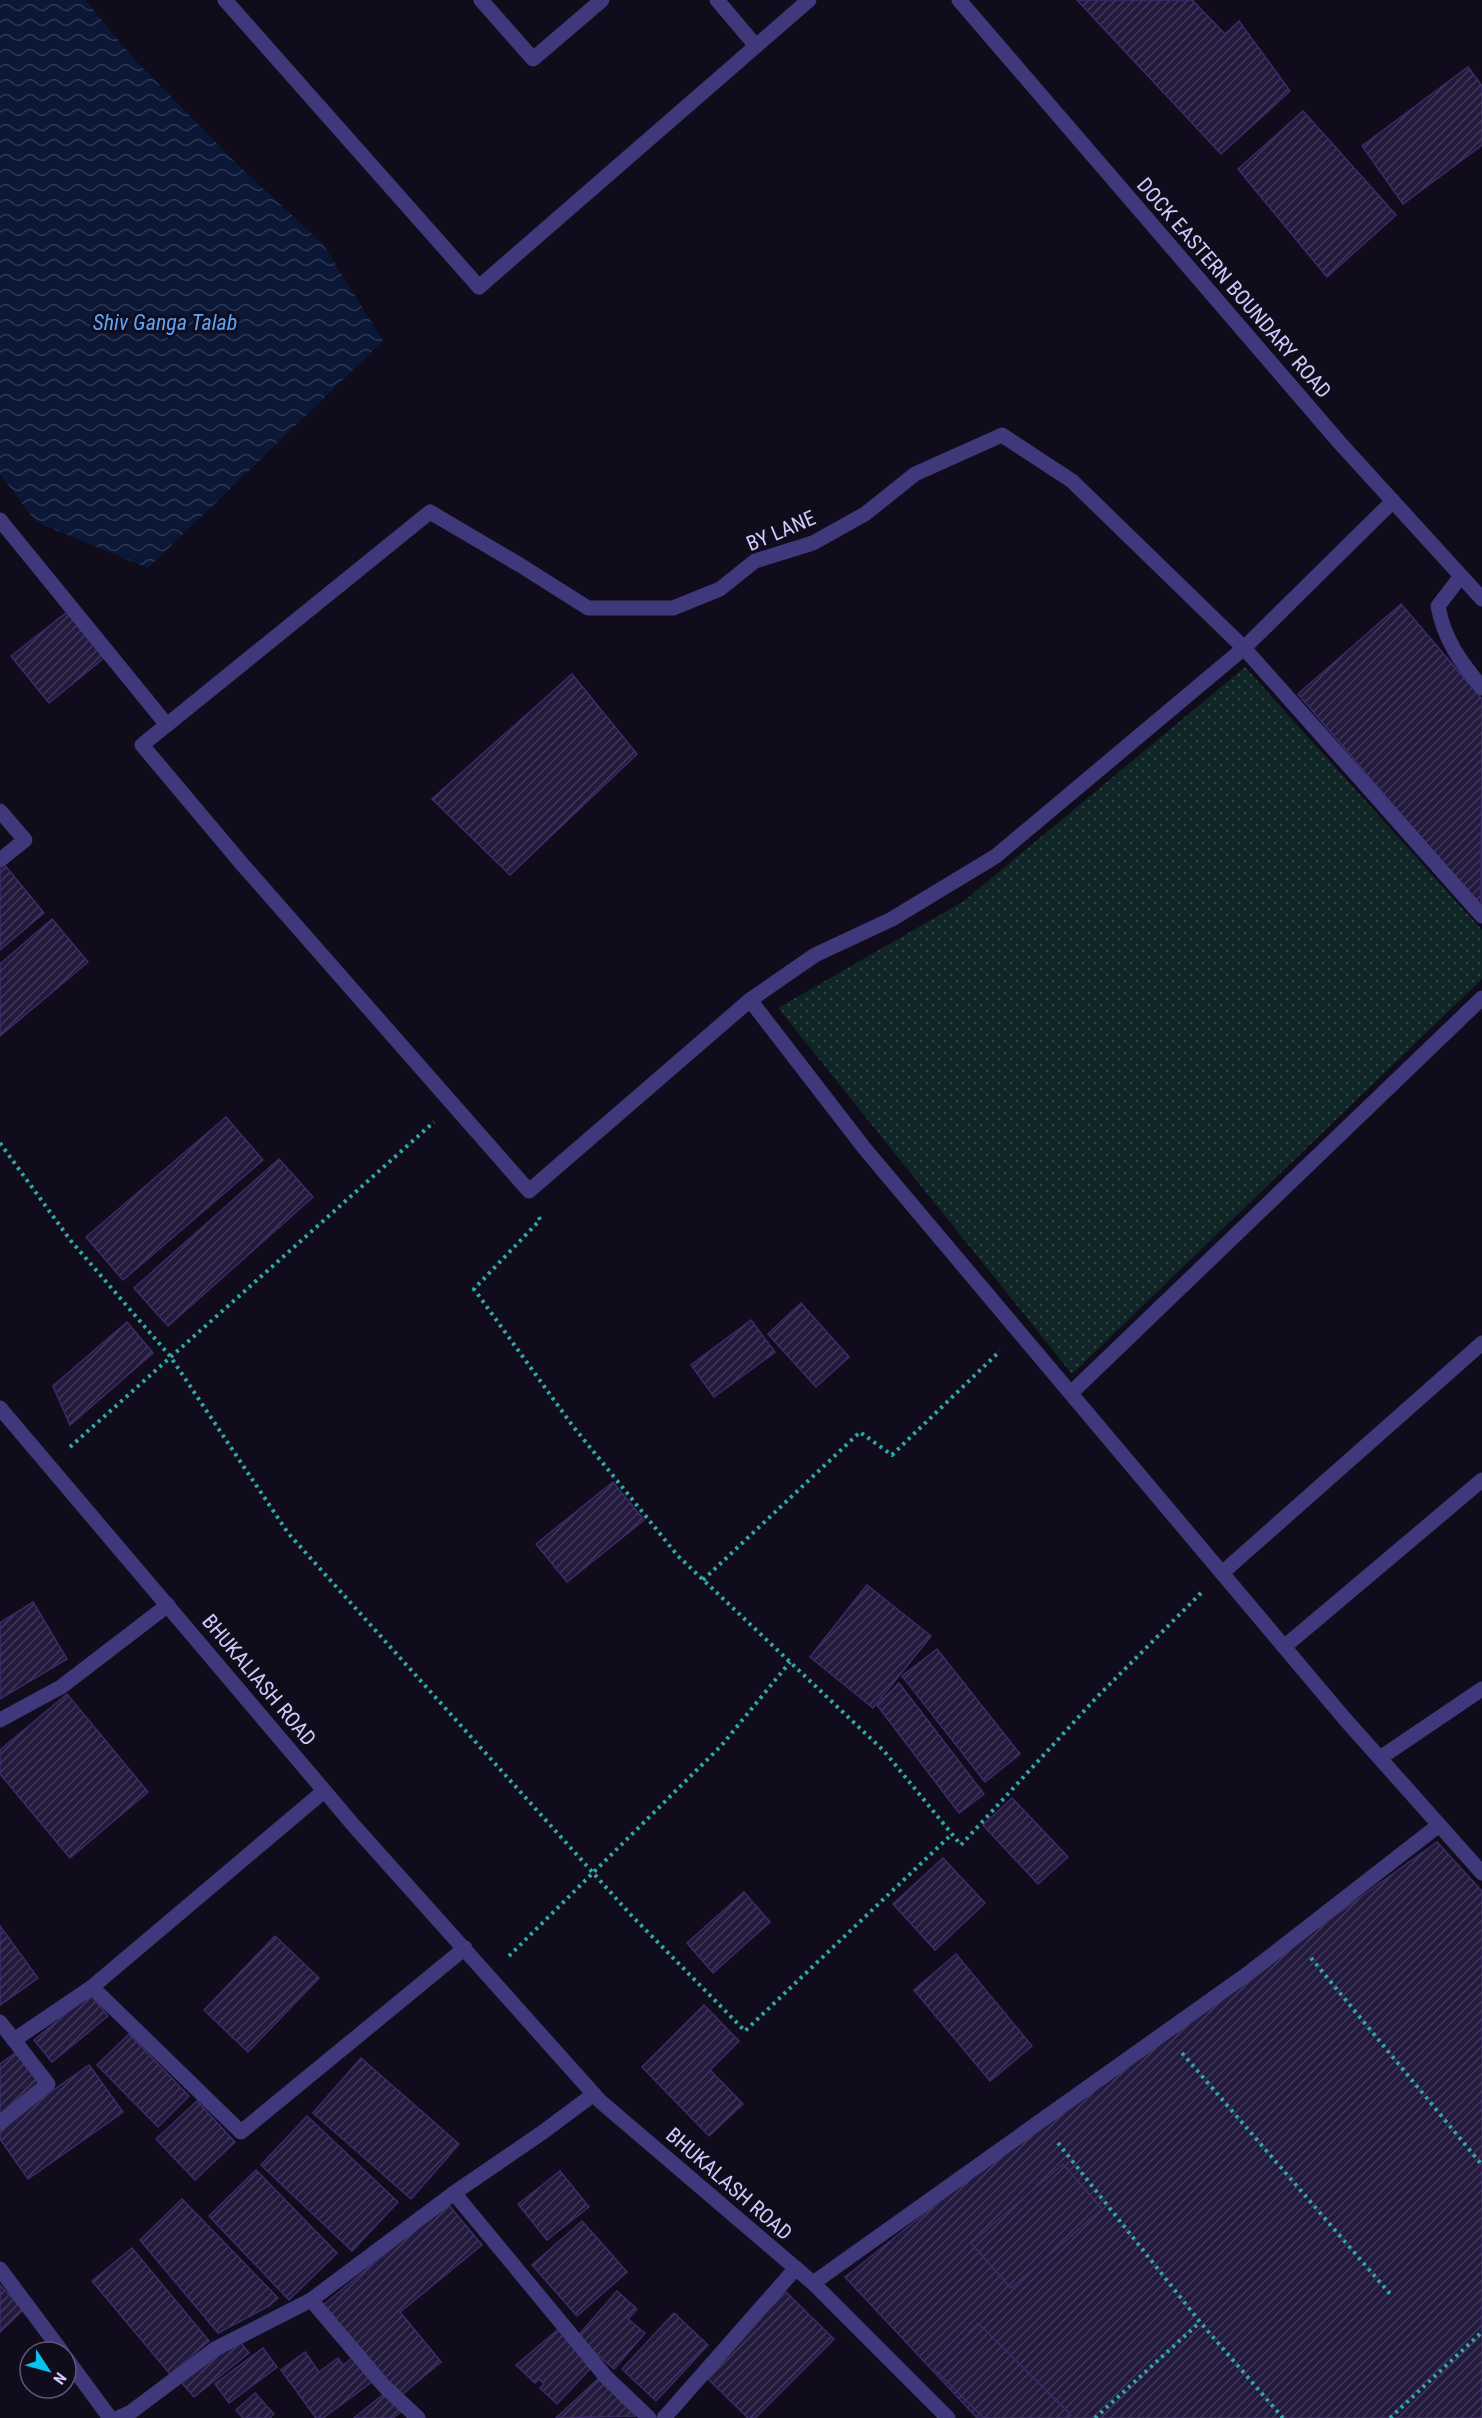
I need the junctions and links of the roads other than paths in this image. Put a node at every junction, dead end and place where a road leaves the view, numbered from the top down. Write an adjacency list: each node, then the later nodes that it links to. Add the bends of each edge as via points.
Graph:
1 (225, 0): 7 (street, via 479,287)
2 (481, 0): 3 (street, via 533,59)
3 (602, 0)
4 (717, 0): 7 (street)
5 (809, 0): 7 (street)
6 (959, 0): 8 (street, DOCK EASTERN BOUNDARY ROAD)
7 (756, 46)
8 (1393, 501): 10 (street, DOCK EASTERN BOUNDARY ROAD); 12 (street)
9 (0, 520): 14 (street)
10 (1461, 576): 11 (street, DOCK EASTERN BOUNDARY ROAD); 13 (street, via 1438,606 1442,627 1462,663)
11 (1482, 599)
12 (1244, 648): 14 (street, BY LANE, via 1072,481 1002,435 915,474 866,514 813,543 755,561 720,589 673,608 588,608 430,512); 17 (street); 19 (street, via 996,856 892,919 815,955)
13 (1482, 688)
14 (168, 724): 19 (street, via 142,745 529,1191)
15 (0, 811): 16 (street, via 25,840)
16 (0, 860)
17 (1482, 916)
18 (1482, 998): 21 (street)
19 (750, 1000): 21 (street, via 865,1149)
20 (1482, 1342): 24 (street)
21 (1071, 1393): 24 (street)
22 (0, 1408): 25 (street, BHUKALIASH ROAD)
23 (1482, 1480): 26 (street)
24 (1222, 1574): 26 (street)
25 (168, 1605): 28 (street, via 61,1687); 30 (street, BHUKALIASH ROAD)
26 (1284, 1647): 29 (street)
27 (1482, 1689): 29 (street)
28 (0, 1720)
29 (1380, 1758): 31 (street)
30 (324, 1791): 33 (street, BHUKALIASH ROAD); 35 (street)
31 (1439, 1825): 32 (street); 43 (street, via 1250,1972)
32 (1482, 1873)
33 (465, 1948): 34 (street, BHUKALIASH ROAD); 35 (street, via 241,2132)
34 (490, 1976): 38 (street, BHUKALASH ROAD)
35 (92, 1987): 37 (street)
36 (0, 2022): 37 (street)
37 (14, 2040): 39 (street, via 48,2084)
38 (594, 2094): 40 (street); 41 (street, BHUKALASH ROAD)
39 (0, 2123)
40 (454, 2193): 44 (street); 50 (street, via 606,2377)
41 (796, 2268): 43 (street, BHUKALASH ROAD); 51 (street)
42 (0, 2269): 45 (street)
43 (813, 2283): 52 (street, BHUKALASH ROAD)
44 (311, 2300): 48 (street, via 215,2349); 49 (street, via 384,2386)
45 (53, 2340)
46 (78, 2374): 47 (street)
47 (110, 2418)
48 (118, 2418)
49 (418, 2418)
50 (649, 2418)
51 (664, 2418)
52 (948, 2418)

